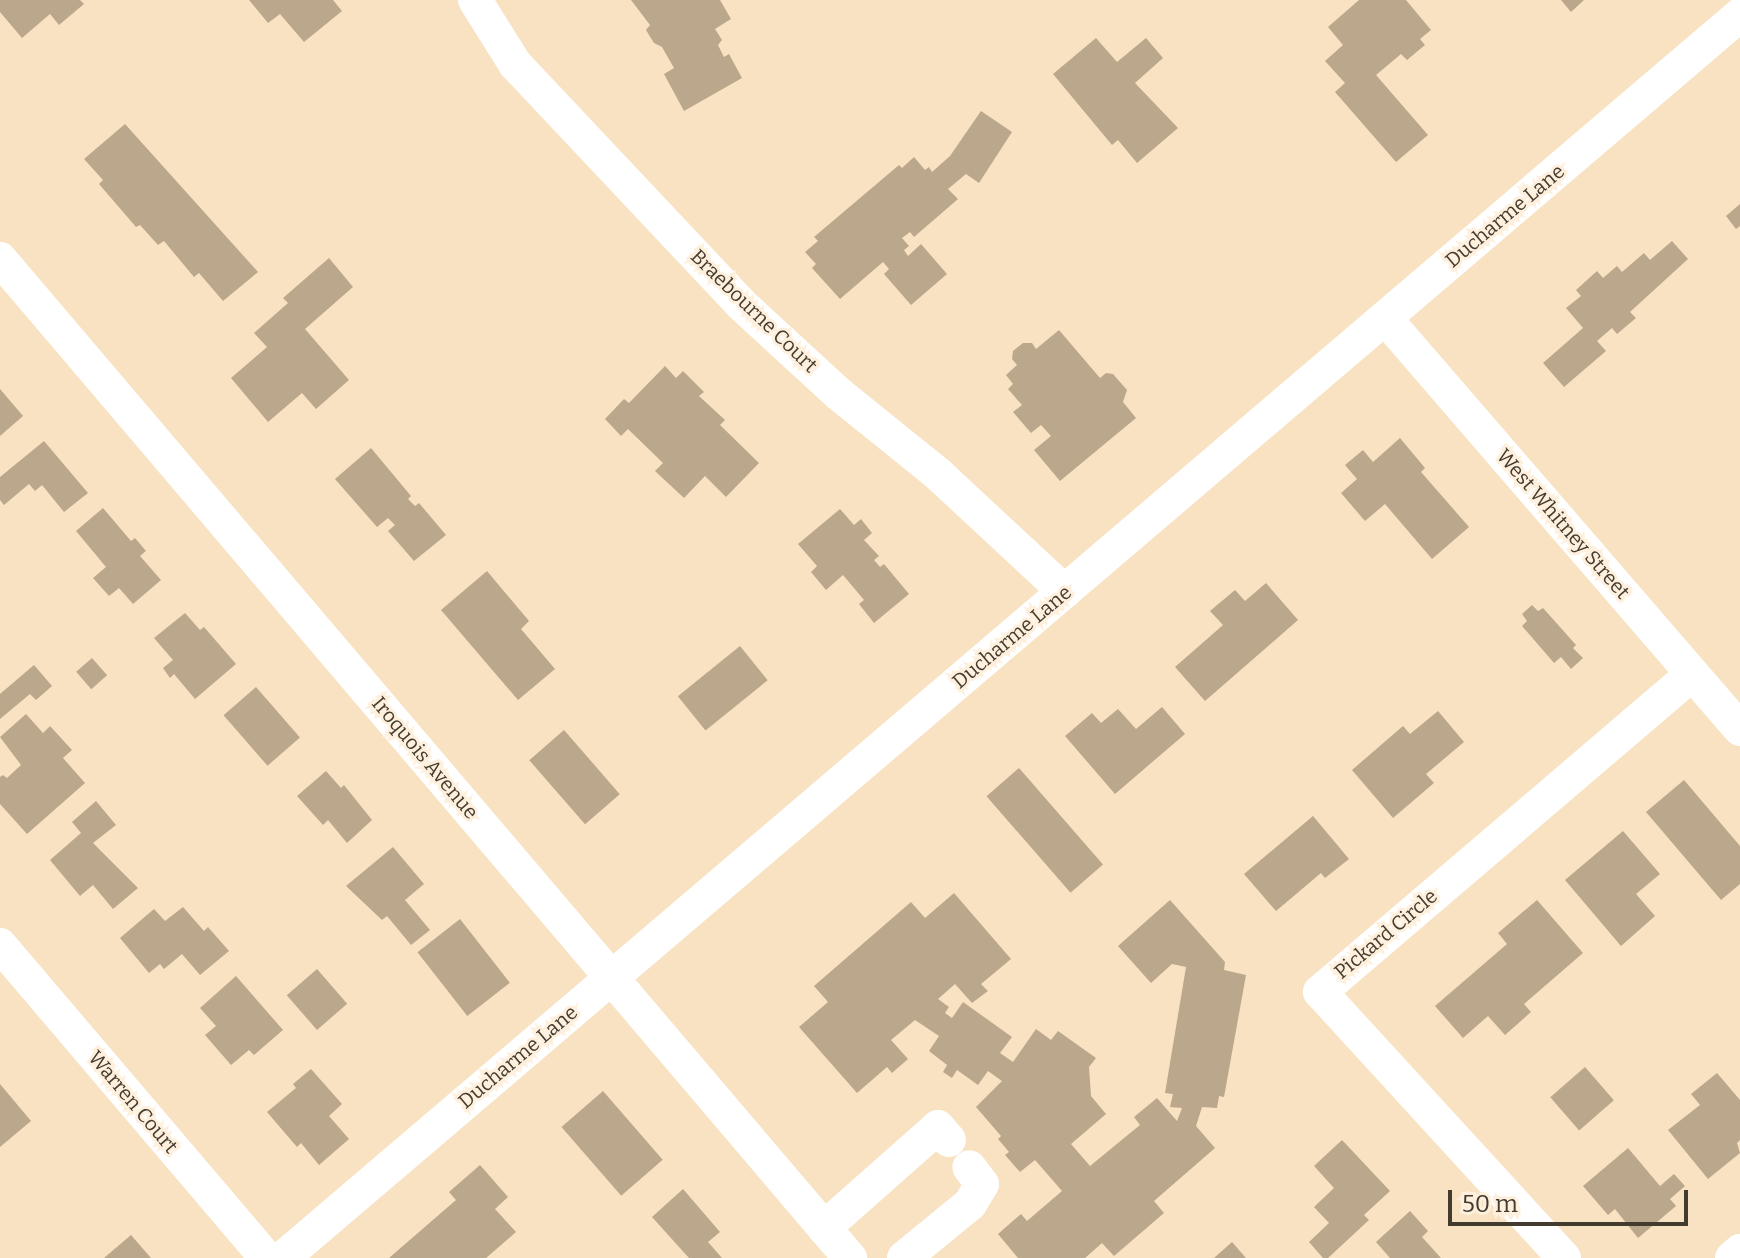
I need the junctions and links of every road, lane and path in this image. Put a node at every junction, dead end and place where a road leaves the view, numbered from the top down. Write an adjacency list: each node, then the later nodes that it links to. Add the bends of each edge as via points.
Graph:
1 (475, 0): 5 (street, Braebourne Court, via 515,64 741,304)
2 (1740, 15): 4 (street, Ducharme Lane)
3 (0, 259): 9 (street, Iroquois Avenue)
4 (1385, 318): 5 (street, Ducharme Lane); 6 (street, West Whitney Street)
5 (1065, 592): 9 (street, Ducharme Lane)
6 (1692, 674): 7 (street, West Whitney Street); 18 (street, Pickard Circle, via 1320,992)
7 (1740, 729)
8 (0, 945): 14 (street, Warren Court)
9 (611, 978): 12 (street, Iroquois Avenue); 15 (street, Ducharme Lane)
10 (949, 1140): 12 (street, via 938,1127)
11 (969, 1167): 17 (street, via 982,1184 970,1204)
12 (824, 1228): 16 (street, Iroquois Avenue)
13 (1740, 1251): 19 (street)
14 (266, 1258)
15 (283, 1258)
16 (850, 1258)
17 (904, 1258)
18 (1564, 1258)
19 (1732, 1258)

